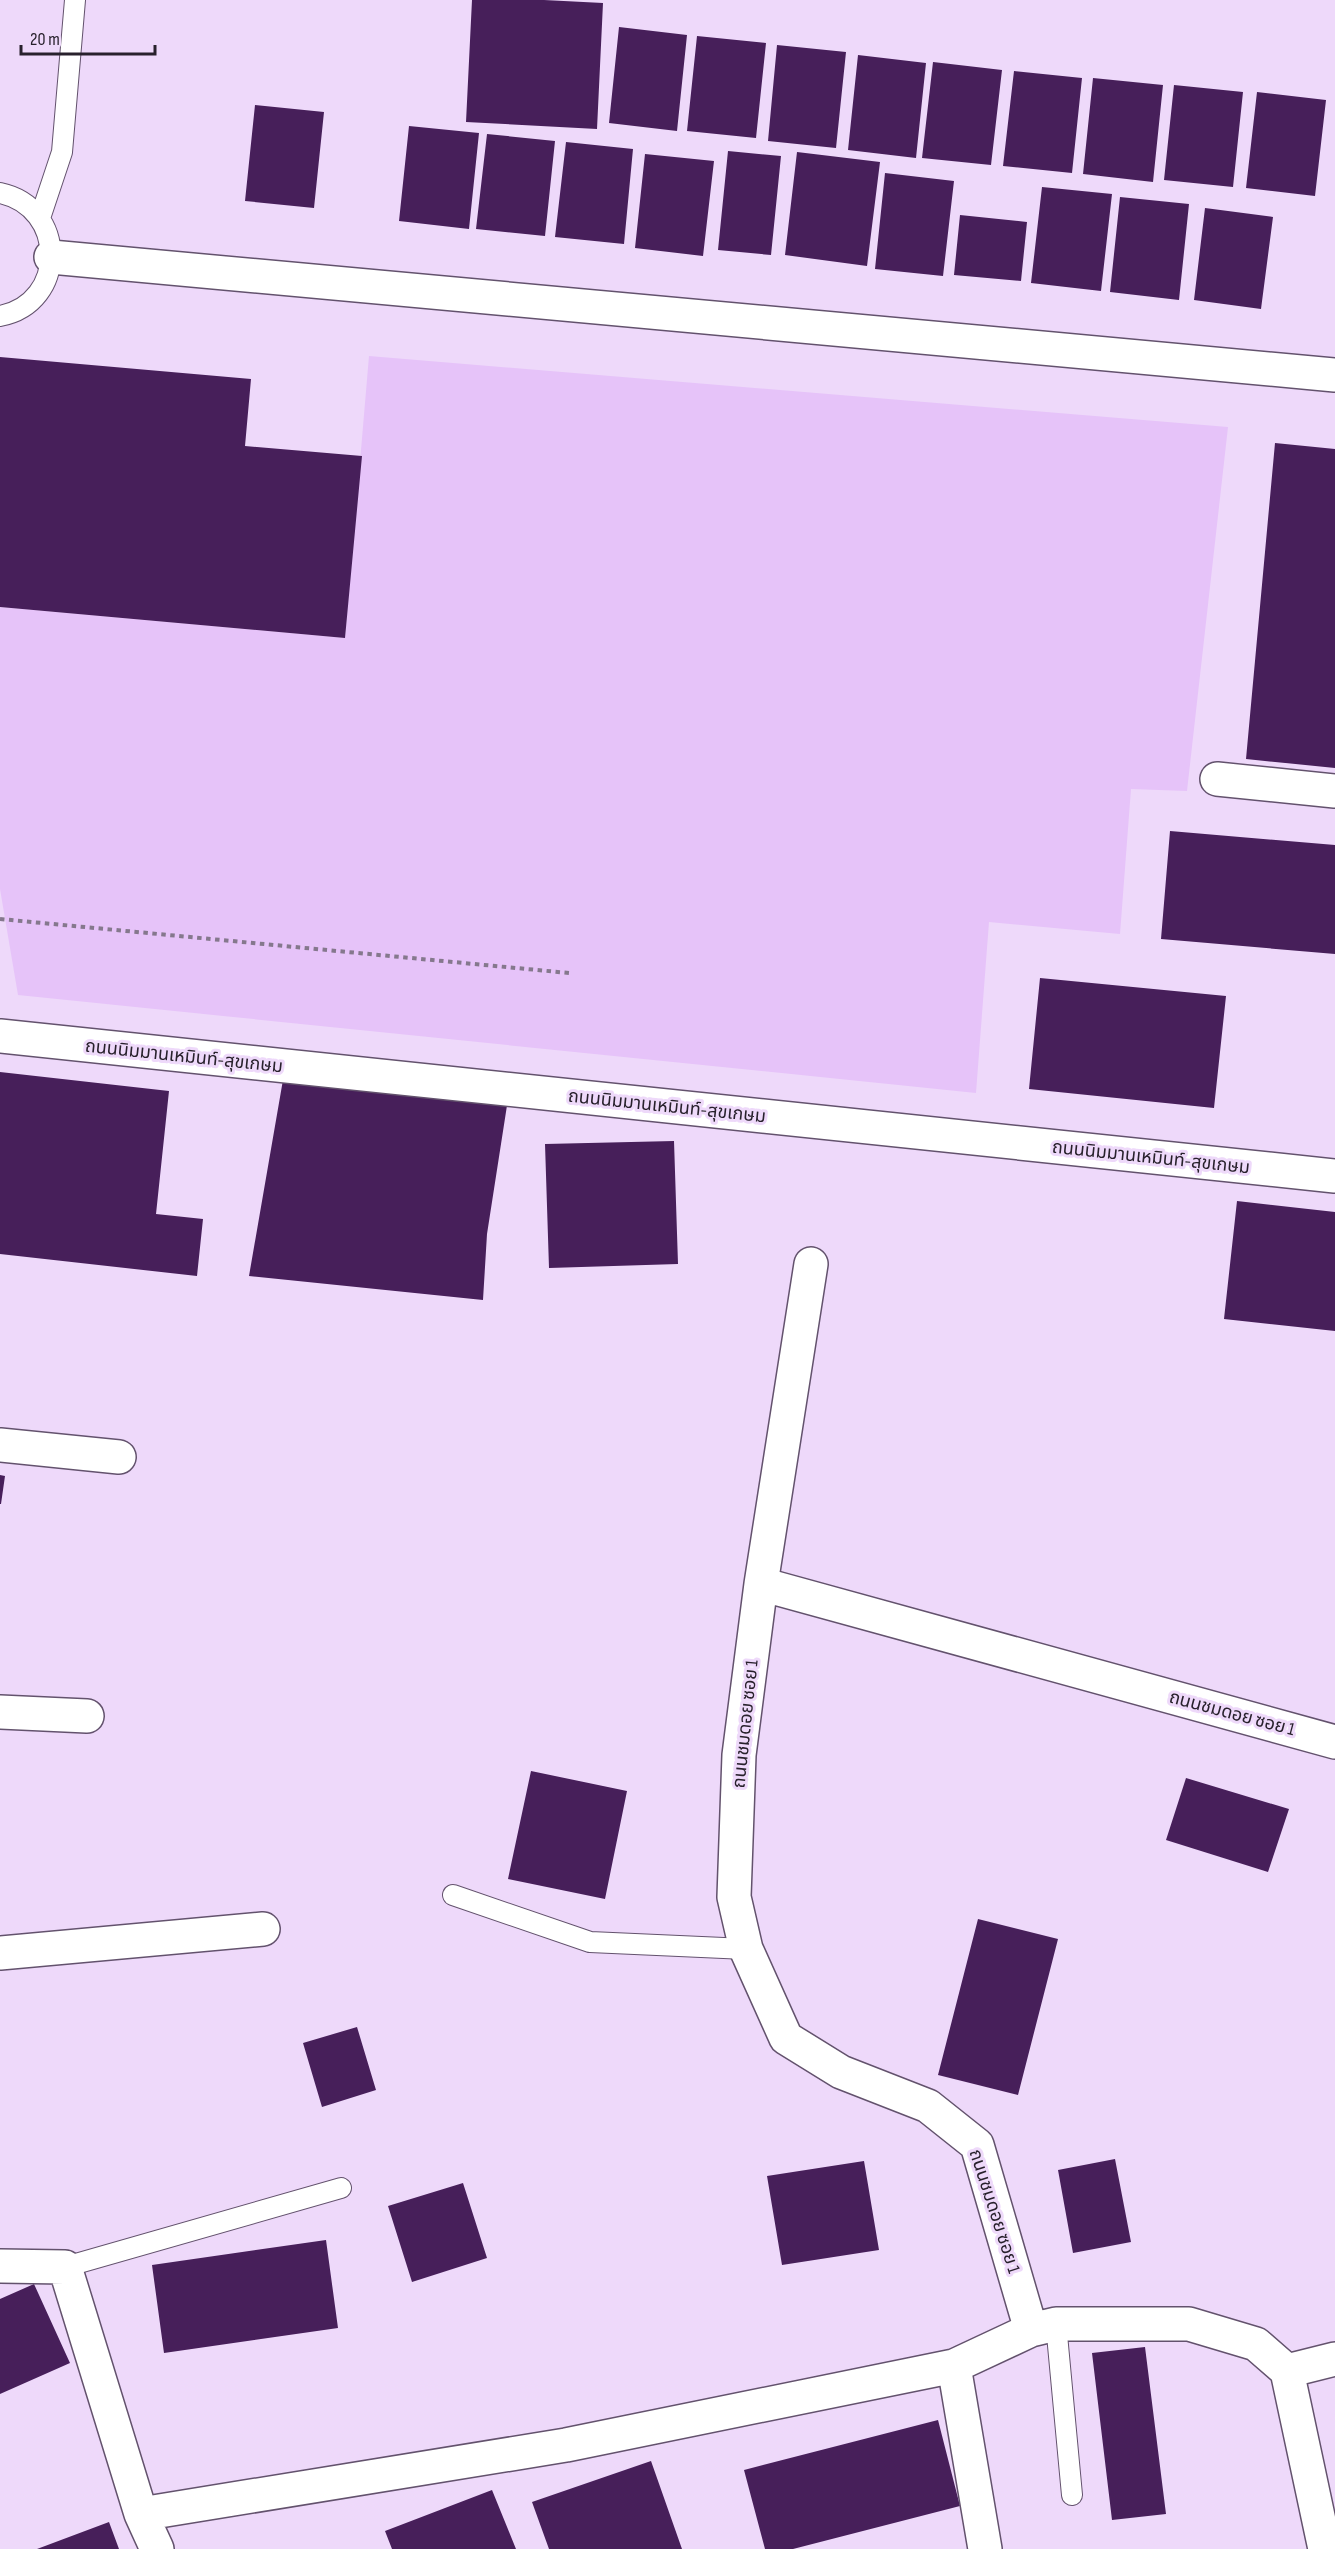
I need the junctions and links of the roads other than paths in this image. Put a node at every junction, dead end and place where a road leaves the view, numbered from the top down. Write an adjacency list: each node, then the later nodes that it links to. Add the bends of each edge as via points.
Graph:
1 (75, 0): 3 (lane, via 62,152)
2 (0, 193): 3 (lane, via 27,205)
3 (40, 218): 4 (lane, via 49,237)
4 (51, 257): 5 (lane, via 48,276 39,292 26,305); 6 (street)
5 (0, 316)
6 (1335, 375)
7 (1217, 779): 8 (street)
8 (1335, 791)
9 (0, 1036): 10 (street, ถนนนิมมานเหมินท์-สุขเกษม)
10 (1335, 1176)
11 (811, 1264): 14 (street)
12 (0, 1445): 13 (street)
13 (119, 1457)
14 (762, 1584): 17 (street, ถนนชมดอย ซอย 1); 20 (street, ถนนชมดอย ซอย 1, via 739,1755 734,1897)
15 (0, 1712): 16 (street)
16 (87, 1716)
17 (1335, 1742)
18 (453, 1895): 20 (lane, via 590,1942)
19 (263, 1929): 21 (street)
20 (746, 1949): 25 (street, ถนนชมดอย ซอย 1, via 786,2038 841,2072 928,2106 976,2145)
21 (0, 1953)
22 (341, 2188): 24 (lane)
23 (0, 2266): 24 (street)
24 (65, 2267): 30 (street)
25 (1044, 2327): 27 (street); 28 (street, via 1189,2325 1257,2344); 29 (lane)
26 (1335, 2359): 28 (street)
27 (954, 2366): 30 (street, via 566,2445); 32 (street)
28 (1287, 2371): 33 (street)
29 (1072, 2495)
30 (141, 2514): 31 (street)
31 (157, 2549)
32 (985, 2549)
33 (1325, 2549)

